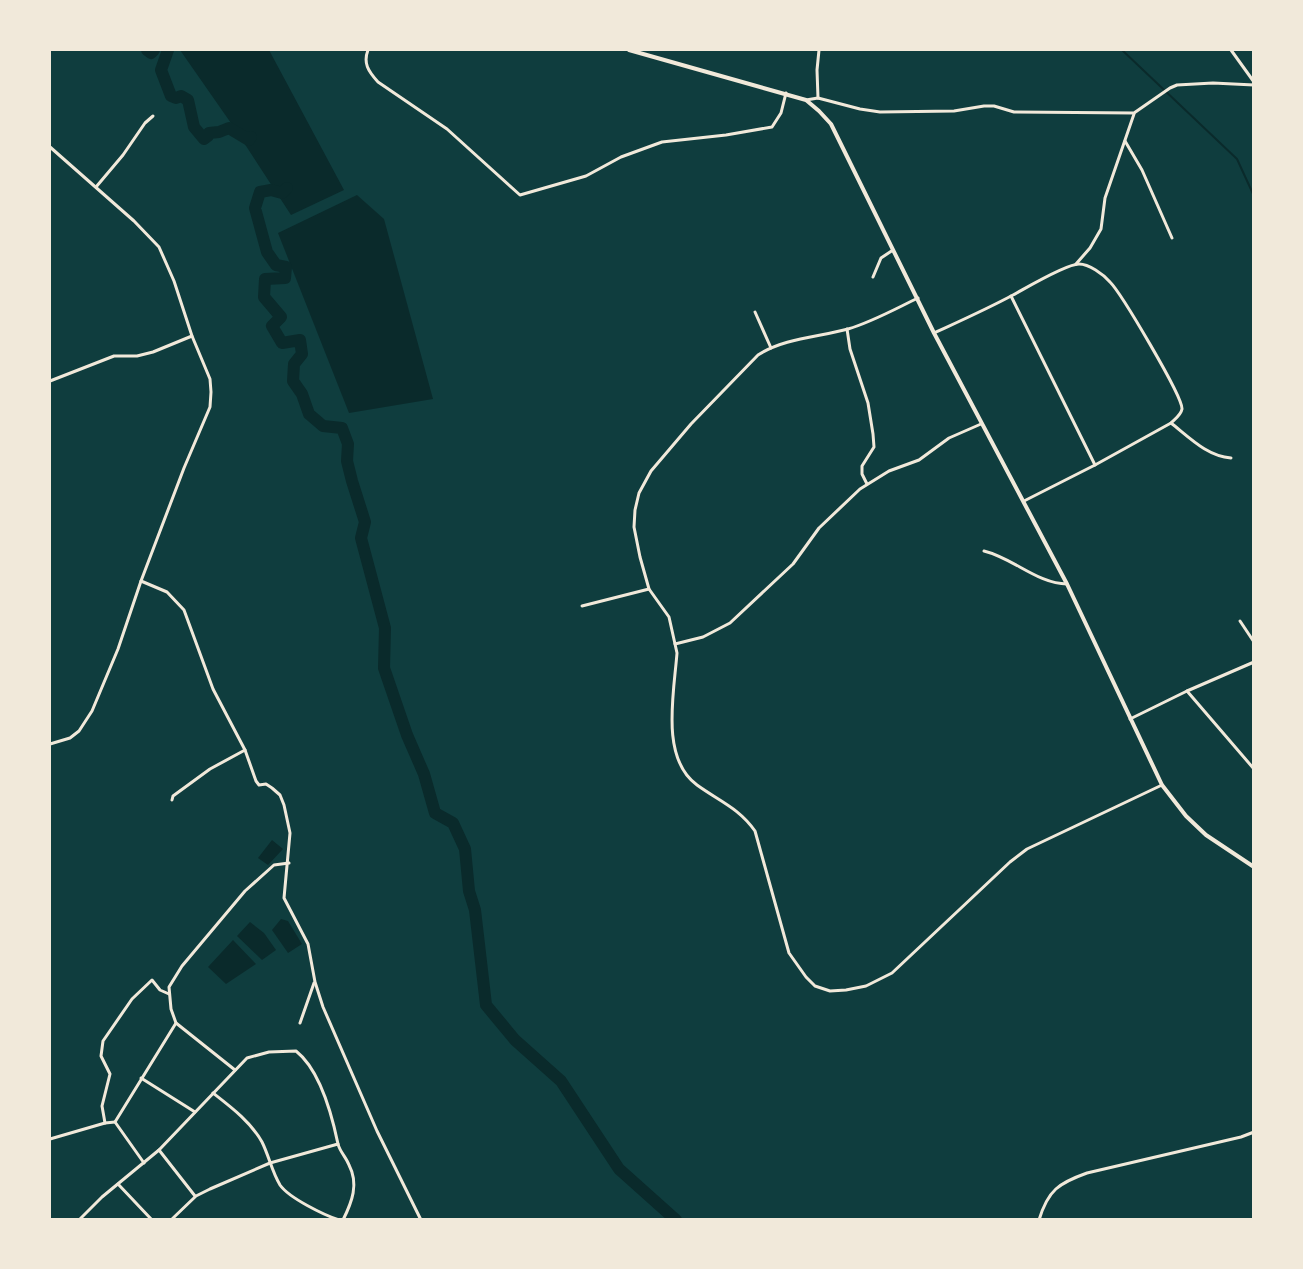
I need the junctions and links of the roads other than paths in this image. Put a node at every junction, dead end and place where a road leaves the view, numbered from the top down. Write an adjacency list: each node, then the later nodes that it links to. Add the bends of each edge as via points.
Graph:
1 (368, 50): 6 (street, via 366,65 378,82 447,129 520,195 585,176 662,142 772,127)
2 (629, 50): 6 (street)
3 (819, 50): 7 (street)
4 (1231, 50): 5 (street)
5 (1254, 84): 9 (street, via 1177,85)
6 (786, 93): 8 (street)
7 (818, 98): 8 (street); 9 (street, via 880,112 994,106 1014,112)
8 (806, 100): 15 (street, via 831,124)
9 (1134, 113): 11 (street)
10 (153, 116): 13 (street)
11 (1125, 141): 14 (street); 16 (street, via 1105,198 1101,229)
12 (50, 149): 13 (street)
13 (96, 187): 23 (street, via 154,239 174,281)
14 (1173, 238)
15 (893, 250): 17 (street, via 881,258); 19 (street)
16 (1076, 264): 18 (street); 26 (street, via 1111,282 1150,345 1182,409)
17 (873, 277)
18 (1011, 296): 22 (street); 29 (street)
19 (918, 298): 21 (street); 22 (street)
20 (754, 312): 24 (street)
21 (847, 329): 24 (street); 30 (street, via 873,434 872,451 862,466)
22 (934, 333): 27 (street)
23 (192, 336): 25 (street, via 153,352 93,362); 33 (street, via 210,379 210,407)
24 (771, 348): 35 (street, via 758,355 691,424 651,471 639,493 634,527)
25 (50, 381)
26 (1171, 423): 28 (street, via 1210,453); 29 (street)
27 (981, 424): 30 (street); 31 (street)
28 (1231, 458)
29 (1095, 465): 31 (street)
30 (867, 484): 39 (street, via 819,528 793,564 730,623 710,634)
31 (1024, 501): 34 (street)
32 (984, 552): 34 (street, via 1008,559 1049,582)
33 (141, 581): 43 (street, via 92,711 70,738); 44 (street, via 167,592 184,610 213,689)
34 (1067, 584): 42 (street)
35 (649, 589): 36 (street); 39 (street, via 669,617)
36 (582, 606)
37 (1240, 621): 38 (street)
38 (1254, 642)
39 (675, 644): 46 (street, via 671,734 680,765 687,777 745,817 755,831 789,953 815,986 830,991 867,986 892,973 1027,849)
40 (1254, 662): 41 (street)
41 (1187, 691): 42 (street); 45 (street)
42 (1129, 719): 46 (street)
43 (50, 744)
44 (245, 750): 47 (street, via 210,769); 48 (street, via 257,784 272,788 284,805 290,833)
45 (1254, 770)
46 (1162, 785): 49 (street, via 1206,836)
47 (172, 800)
48 (289, 863): 50 (street, via 284,898 308,944); 51 (street, via 274,865 245,891 182,966 172,980)
49 (1254, 867)
50 (315, 982): 53 (street); 72 (street, via 376,1131)
51 (169, 994): 52 (street); 59 (street, via 153,980 132,999 103,1041 101,1056 110,1074 102,1106)
52 (176, 1023): 54 (street); 55 (street)
53 (300, 1023)
54 (235, 1070): 56 (street); 62 (street, via 255,1055 296,1051 315,1075)
55 (141, 1078): 57 (street); 58 (street)
56 (213, 1094): 57 (street); 65 (street, via 251,1127)
57 (195, 1112): 63 (street)
58 (115, 1122): 59 (street); 64 (street)
59 (105, 1123): 61 (street)
60 (1254, 1132): 73 (street, via 1067,1180 1053,1190)
61 (50, 1139)
62 (338, 1144): 65 (street); 71 (street, via 350,1165 354,1184 352,1202)
63 (159, 1150): 64 (street); 67 (street)
64 (144, 1163): 66 (street)
65 (270, 1163): 67 (street); 71 (street, via 287,1192)
66 (118, 1185): 68 (street); 69 (street)
67 (196, 1196): 70 (street)
68 (79, 1220)
69 (152, 1220)
70 (171, 1220)
71 (341, 1220)
72 (421, 1220)
73 (1039, 1220)

